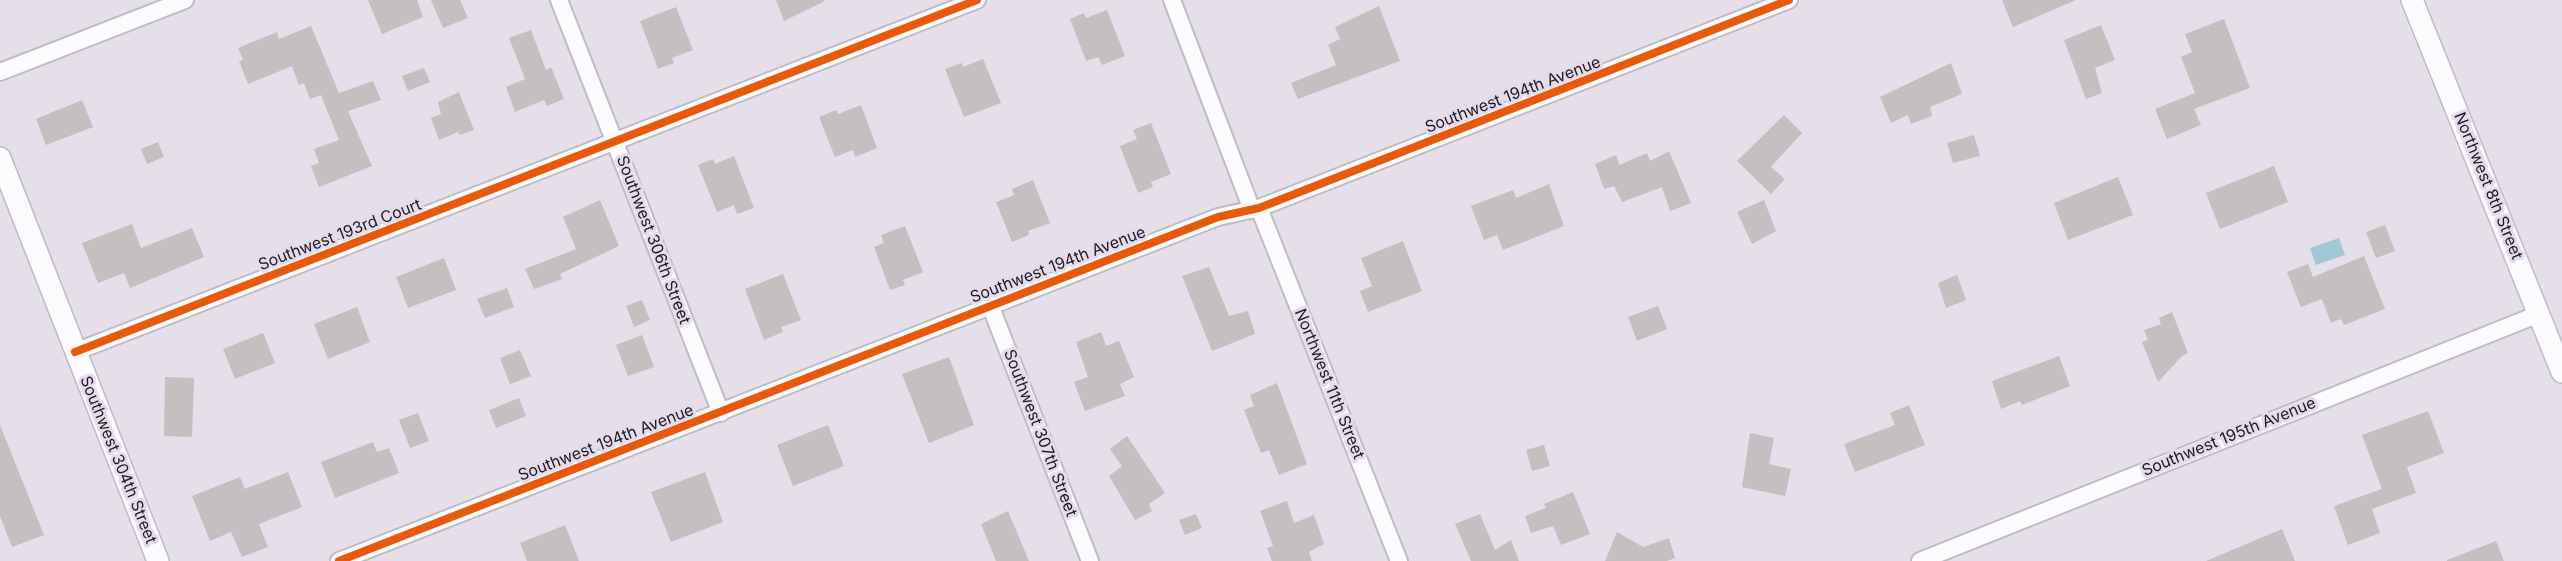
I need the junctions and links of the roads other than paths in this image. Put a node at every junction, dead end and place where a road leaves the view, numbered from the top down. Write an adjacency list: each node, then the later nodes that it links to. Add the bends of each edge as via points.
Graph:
1 (185, 0): 7 (street)
2 (559, 0): 8 (street, Southwest 306th Street)
3 (977, 0): 8 (street, Southwest 193rd Court)
4 (1172, 0): 10 (street, Northwest 11th Street)
5 (1788, 0): 10 (street, Southwest 194th Avenue)
6 (2412, 0): 12 (street, Northwest 8th Street)
7 (0, 72)
8 (615, 142): 13 (street, Southwest 193rd Court); 15 (street, Southwest 306th Street)
9 (0, 158): 13 (street, Southwest 304th Street)
10 (1256, 209): 11 (street, Southwest 194th Avenue, via 1218,218); 19 (street, Northwest 11th Street)
11 (990, 305): 15 (street, Southwest 194th Avenue); 18 (street, Southwest 307th Street)
12 (2539, 314): 14 (street, Northwest 8th Street); 20 (street, Southwest 195th Avenue)
13 (75, 352): 16 (street, Southwest 304th Street)
14 (2562, 372)
15 (721, 413): 17 (street, Southwest 194th Avenue)
16 (158, 561)
17 (339, 561)
18 (1090, 561)
19 (1399, 561)
20 (1920, 561)

